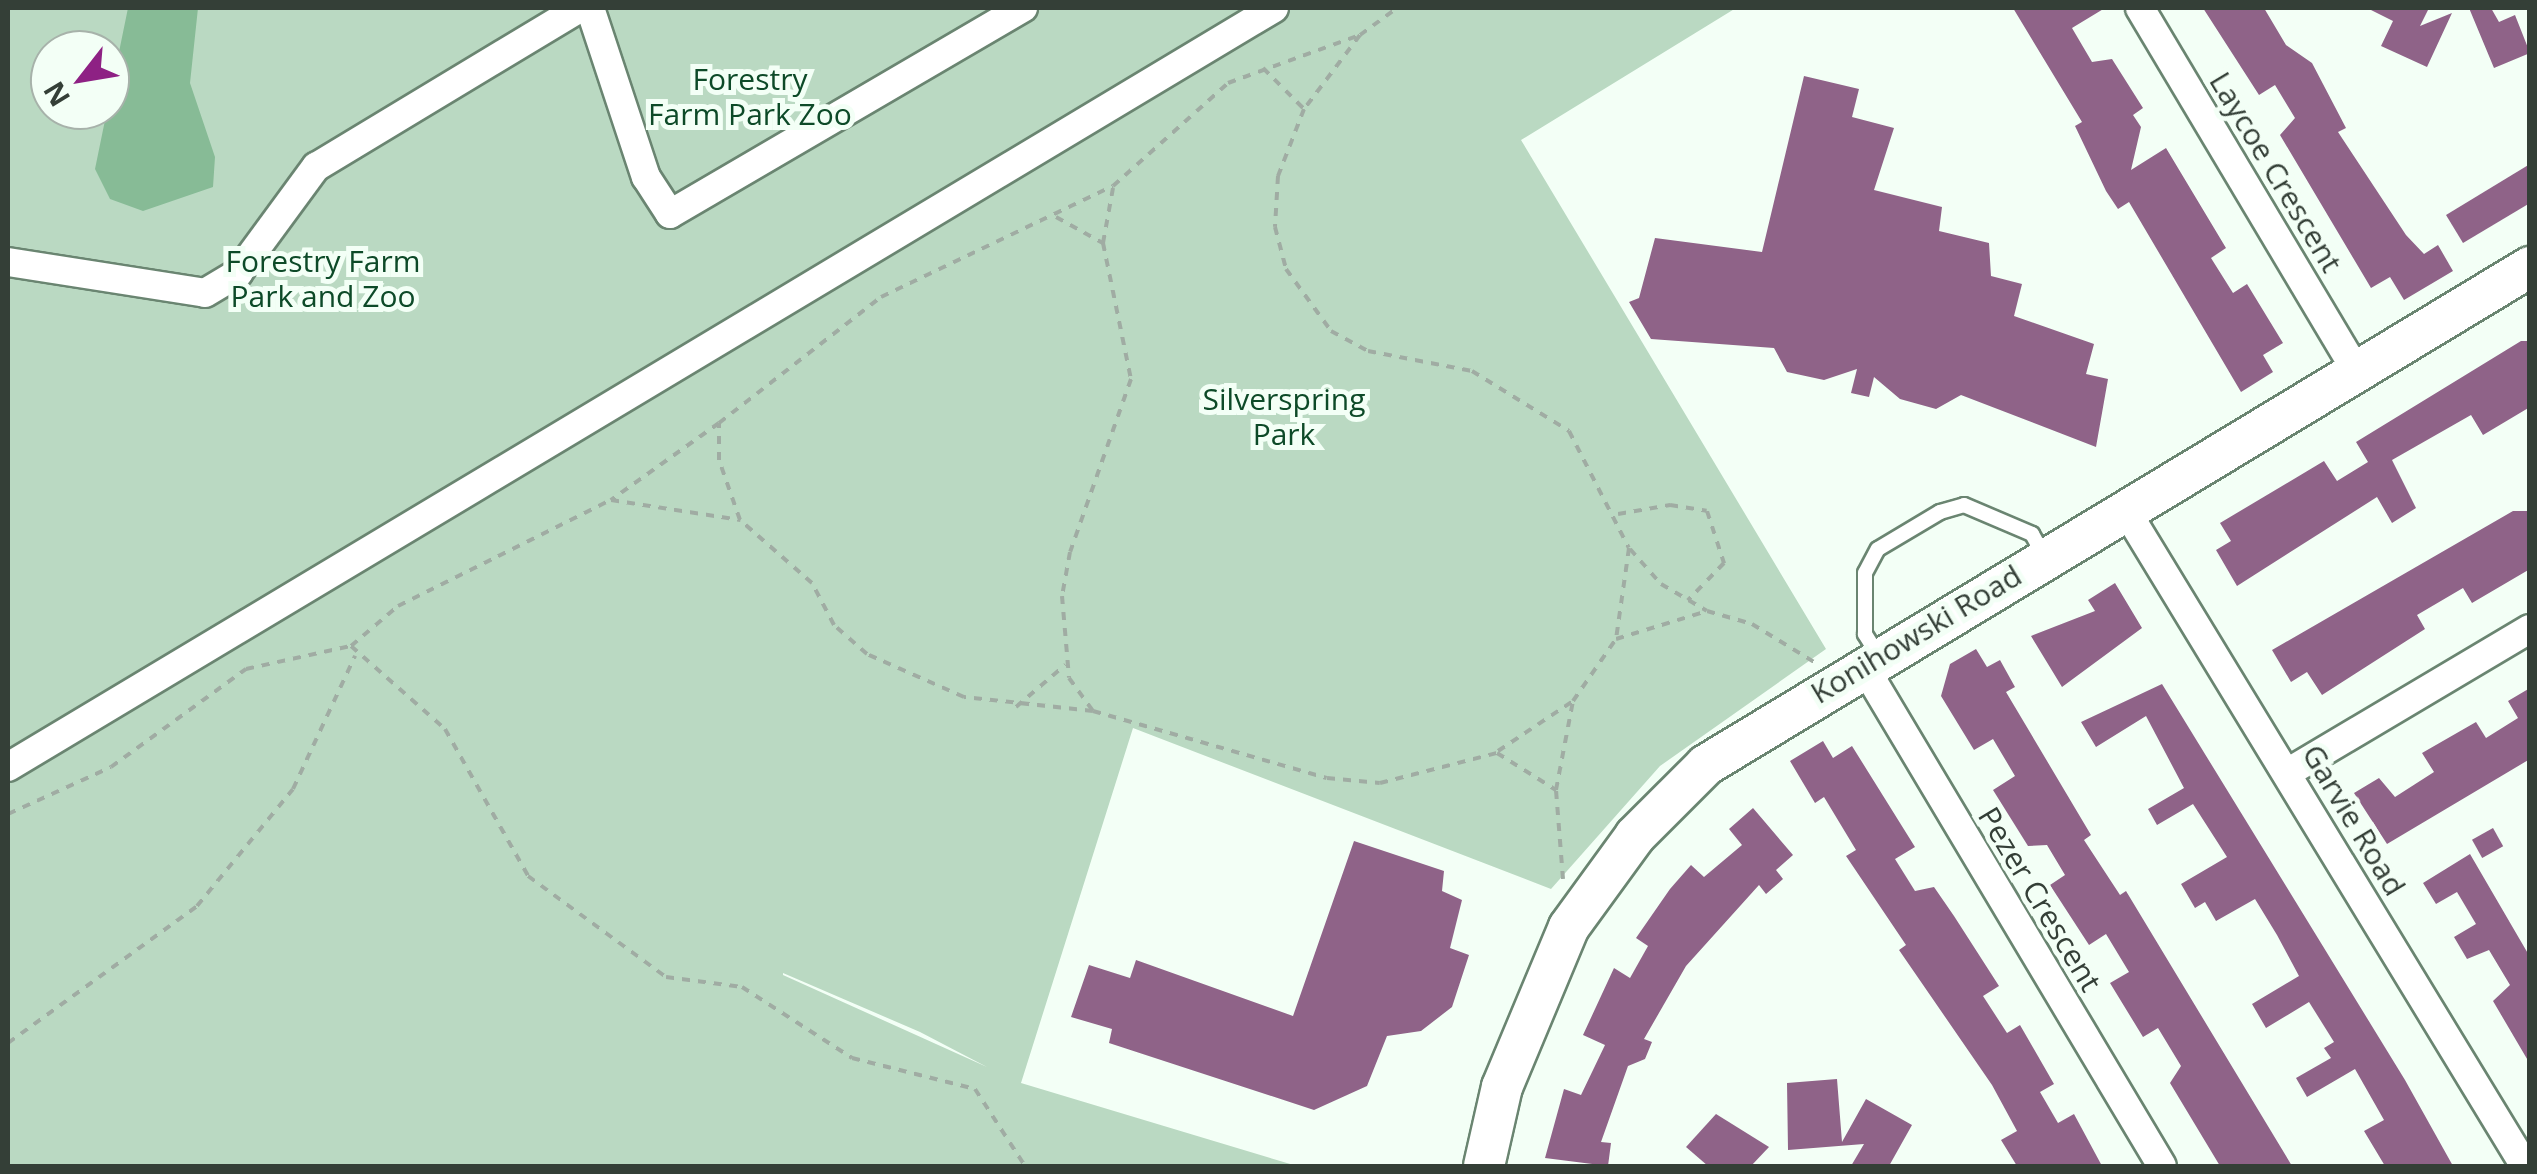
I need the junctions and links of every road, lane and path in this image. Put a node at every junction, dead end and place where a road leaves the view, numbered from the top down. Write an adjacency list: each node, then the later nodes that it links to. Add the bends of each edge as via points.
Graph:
1 (580, 8): 13 (street, via 316,166 238,273 206,293)
2 (590, 8): 3 (street, via 646,176 670,214)
3 (1023, 8)
4 (1274, 8): 35 (street)
5 (1397, 8): 7 (path)
6 (2140, 8): 15 (street, Laycoe Crescent)
7 (1360, 35): 8 (path); 9 (path)
8 (1262, 68): 9 (path); 10 (path, via 1182,116)
9 (1304, 108): 19 (path, via 1278,176 1274,227 1308,307 1368,351 1472,370 1542,408 1587,453)
10 (1113, 186): 11 (path); 12 (path)
11 (1056, 217): 12 (path); 16 (path, via 864,308)
12 (1103, 243): 29 (path, via 1130,379 1070,552)
13 (8, 262)
14 (2530, 267): 15 (street, Konihowski Road)
15 (2356, 370): 18 (street, Konihowski Road)
16 (719, 423): 17 (path); 20 (path, via 719,460)
17 (610, 500): 20 (path); 27 (path, via 398,606)
18 (2124, 509): 22 (street, Konihowski Road); 36 (street, Garvie Road)
19 (1618, 514): 21 (path); 23 (path, via 1670,505 1707,511 1724,563)
20 (740, 520): 32 (path, via 812,583 834,626 867,654 928,686)
21 (1629, 548): 23 (path); 26 (path)
22 (2044, 557): 30 (street, Konihowski Road); 30 (lane, via 2032,534 1981,512 1940,512 1878,549 1865,572)
23 (1688, 600): 24 (path)
24 (1707, 611): 26 (path); 30 (path, via 1832,664)
25 (2530, 629): 36 (street)
26 (1616, 639): 31 (path)
27 (351, 646): 28 (path); 38 (path, via 246,669 111,767)
28 (356, 656): 40 (path, via 293,789 197,906); 41 (path, via 445,729 511,832 528,876 666,977 742,988 852,1058 974,1090)
29 (1066, 664): 32 (path); 33 (path)
30 (1861, 667): 42 (street, Konihowski Road, via 1706,765 1587,898 1532,1005); 43 (street, Pezer Crescent)
31 (1574, 701): 34 (path); 37 (path)
32 (1016, 708): 33 (path)
33 (1093, 710): 34 (path, via 1327,778 1380,784)
34 (1497, 752): 37 (path)
35 (8, 766)
36 (2287, 773): 44 (street, Garvie Road)
37 (1556, 790): 39 (path)
38 (8, 814)
39 (1567, 886)
40 (8, 1043)
41 (1024, 1166)
42 (1484, 1166)
43 (2162, 1166)
44 (2525, 1166)

